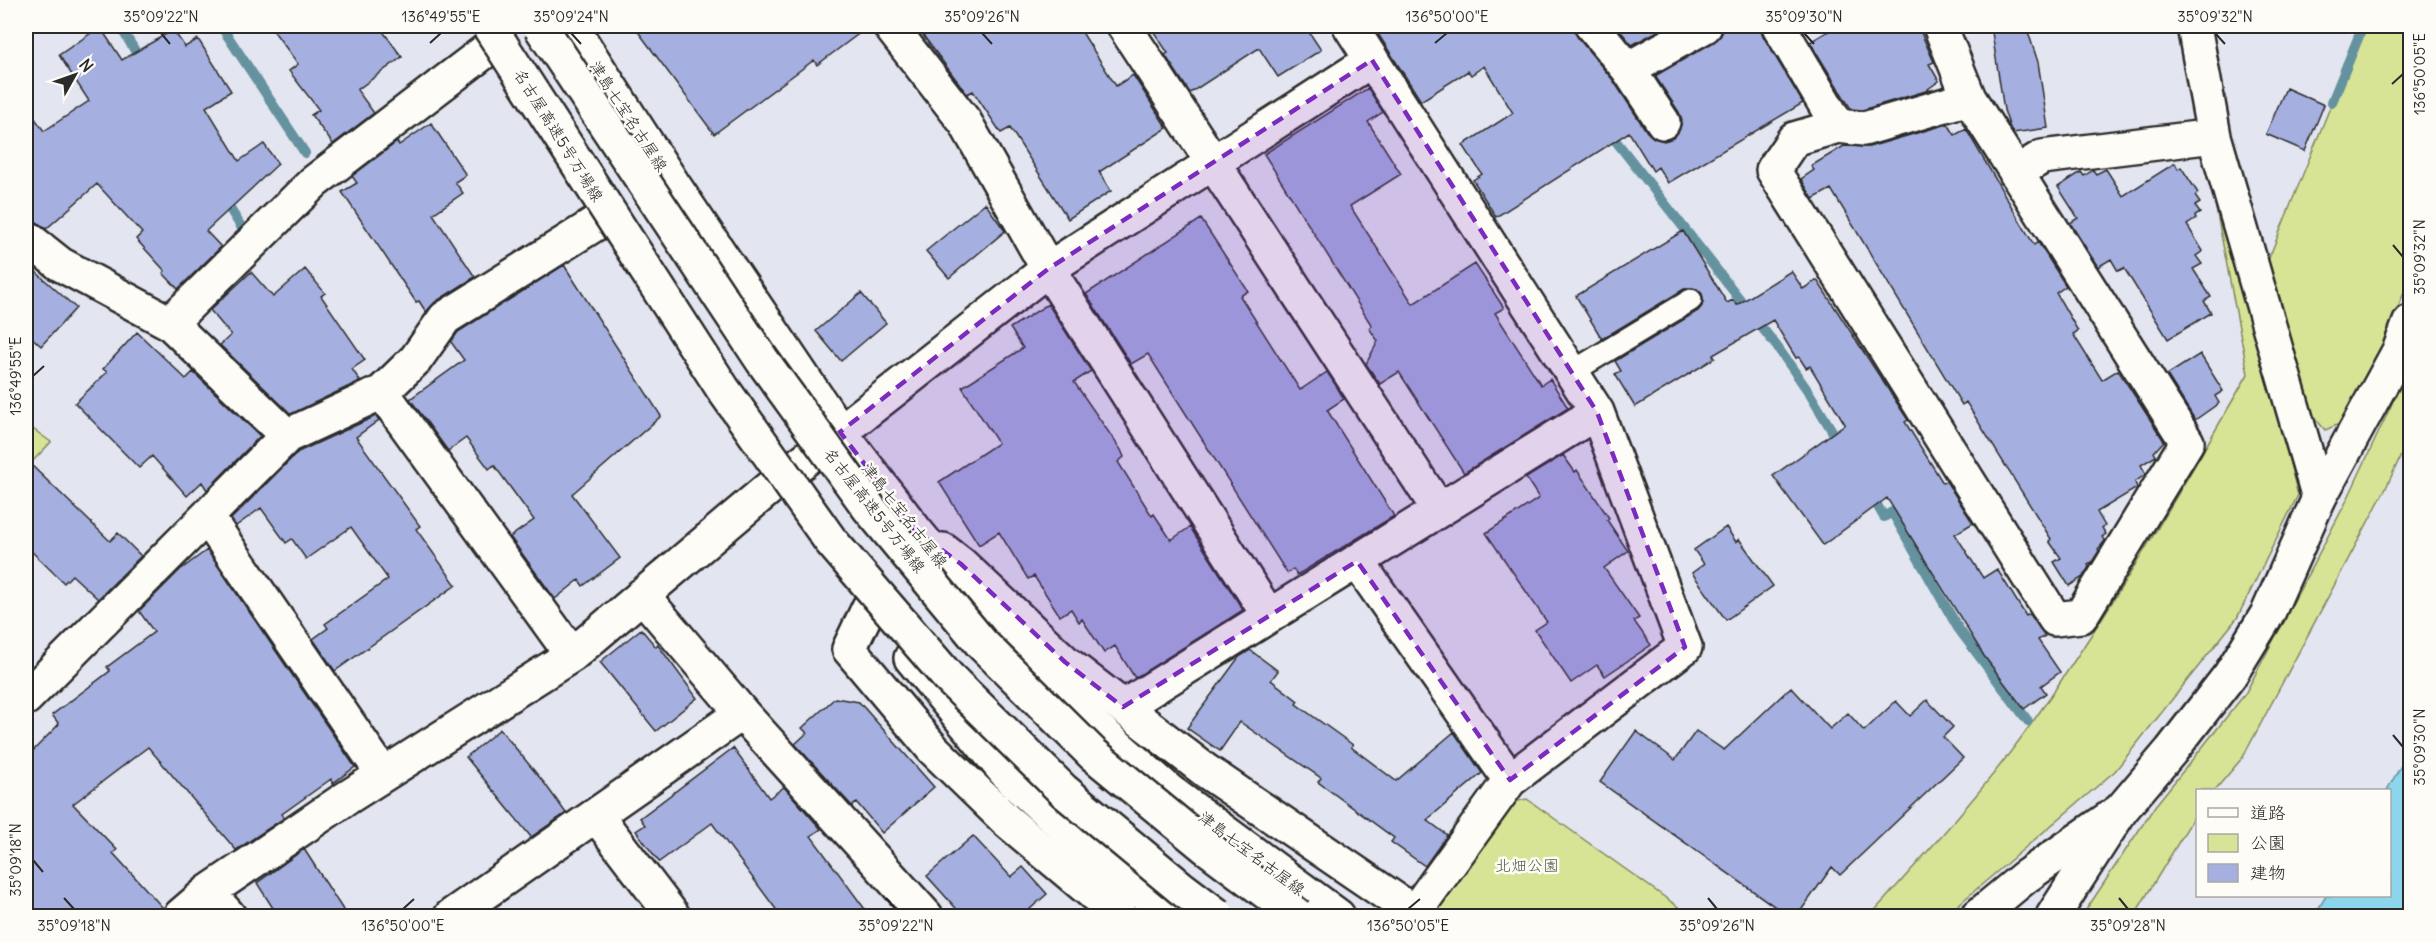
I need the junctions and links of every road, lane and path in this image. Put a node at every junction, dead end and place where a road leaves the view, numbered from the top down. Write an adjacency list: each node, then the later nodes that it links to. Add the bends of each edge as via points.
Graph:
1 (540, 26): 59 (main road, 名古屋高速5号万場線, bridge, via 776,378 869,508 982,644 1093,754)
2 (571, 26): 30 (main road, 津島七宝名古屋線)
3 (890, 26): 23 (main road, via 965,122)
4 (1124, 26): 19 (main road)
5 (1350, 26): 13 (main road)
6 (1592, 26): 14 (main road)
7 (1705, 26): 12 (main road)
8 (1779, 26): 17 (main road)
9 (1940, 26): 15 (main road)
10 (2194, 26): 18 (main road)
11 (484, 33): 21 (main road); 26 (main road, via 314,182); 58 (main road, 名古屋高速5号万場線, bridge, via 723,389 831,540 948,677 1064,791)
12 (1658, 37): 14 (main road)
13 (1372, 60): 19 (main road); 27 (main road)
14 (1628, 69): 16 (main road)
15 (1969, 98): 17 (main road, via 1864,129); 20 (main road)
16 (1664, 122)
17 (1838, 126): 20 (main road, via 1794,139 1773,170 2055,619 2081,616 2187,442)
18 (2214, 136): 20 (main road, via 2042,157); 33 (main road)
19 (1213, 161): 23 (main road); 34 (main road)
20 (2016, 173)
21 (600, 221): 28 (main road, via 445,318 416,359); 32 (main road, via 684,357)
22 (26, 237): 26 (main road, via 60,264)
23 (1048, 269): 30 (main road); 40 (main road)
24 (1691, 300): 27 (lane)
25 (2410, 322): 33 (main road, via 2399,351)
26 (170, 323): 31 (main road)
27 (1572, 372): 29 (main road)
28 (382, 392): 31 (main road); 41 (main road)
29 (1598, 412): 34 (main road); 46 (main road, via 1686,647)
30 (840, 432): 32 (main road); 36 (main road, 津島七宝名古屋線)
31 (288, 436): 35 (main road)
32 (774, 484): 38 (main road); 39 (main road, via 826,557)
33 (2319, 498): 47 (main road, via 2268,613 2230,675)
34 (1439, 510): 37 (main road)
35 (207, 517): 42 (main road); 45 (main road)
36 (915, 530): 43 (main road, via 961,564 1065,662); 60 (main road, 津島七宝名古屋線, via 992,623 1082,715 1169,791)
37 (1357, 561): 40 (main road); 46 (main road)
38 (642, 595): 41 (main road); 44 (main road)
39 (869, 607): 56 (main road, via 849,648 933,749 1006,820); 57 (main road, via 1013,781 1108,866)
40 (1269, 616): 43 (main road)
41 (572, 655): 45 (main road)
42 (26, 698)
43 (1123, 707): 50 (main road, via 1206,771)
44 (742, 713): 48 (main road); 55 (main road)
45 (383, 774): 49 (main road)
46 (1510, 780): 50 (main road)
47 (2121, 810): 61 (main road, via 2025,877); 62 (main road)
48 (596, 815): 53 (main road); 54 (main road)
49 (208, 892): 51 (main road); 52 (main road)
50 (1416, 915)
51 (180, 916)
52 (229, 916)
53 (452, 916)
54 (673, 916)
55 (927, 916)
56 (1120, 916)
57 (1172, 916)
58 (1218, 916)
59 (1298, 916)
60 (1338, 916)
61 (1978, 916)
62 (2053, 916)

